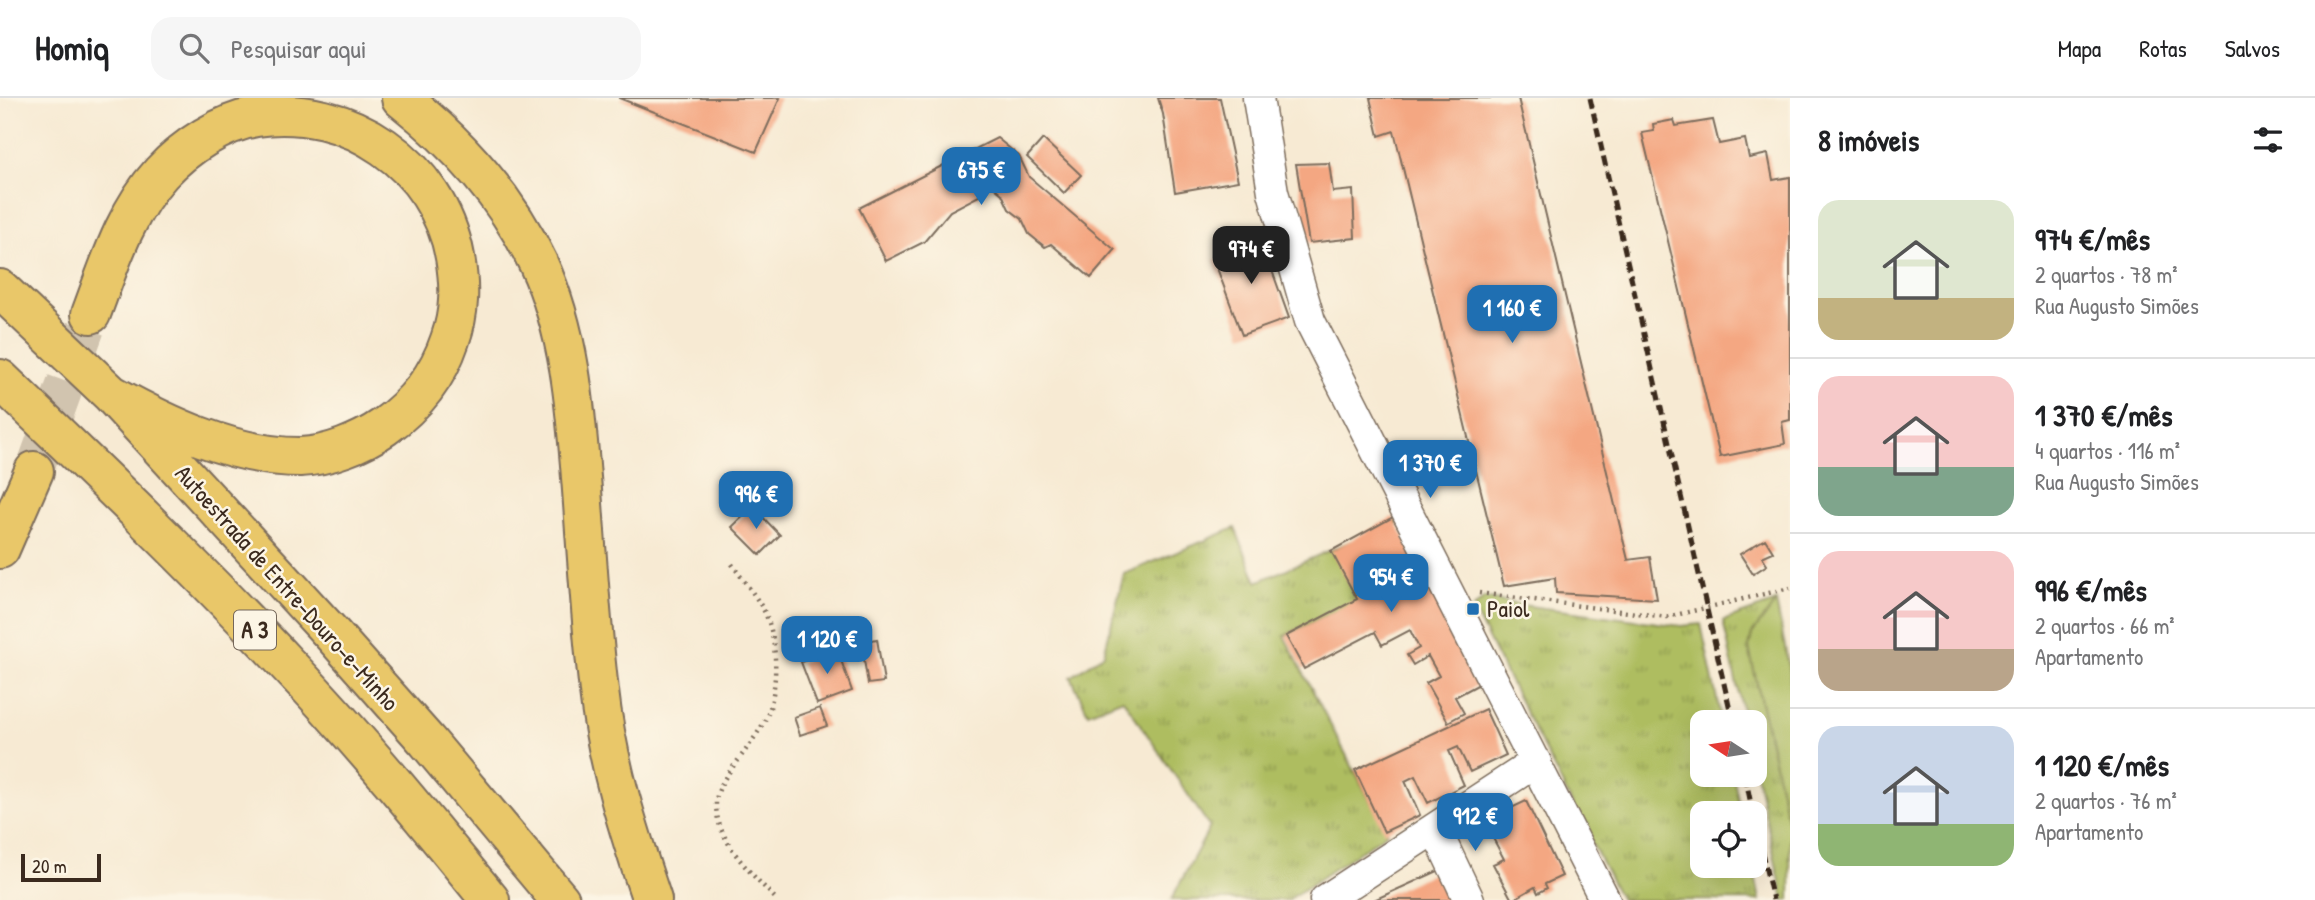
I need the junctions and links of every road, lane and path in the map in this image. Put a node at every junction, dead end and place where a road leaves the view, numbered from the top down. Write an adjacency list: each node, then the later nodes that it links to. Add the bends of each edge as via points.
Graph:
1 (401, 98): 16 (highway, via 460,150 495,192 519,227 558,317 577,422 599,694 620,800)
2 (1258, 98): 11 (street, via 1273,192 1310,321)
3 (0, 289): 6 (highway, Autoestrada de Entre-Douro-e-Minho / A 3)
4 (92, 314): 6 (highway, via 126,226 160,174 184,151 253,117 311,117 374,139 426,186 452,241 459,301 444,356 415,401 377,432 350,445 302,457 250,451 180,429)
5 (0, 379): 14 (highway, Autoestrada de Entre-Douro-e-Minho / A 3, via 288,664)
6 (111, 394): 15 (highway, Autoestrada de Entre-Douro-e-Minho / A 3, via 427,741)
7 (34, 471): 8 (highway)
8 (0, 549)
9 (732, 564): 17 (path, via 764,610 773,642 774,677 771,705 760,730 716,801 720,826 731,846)
10 (1790, 587): 11 (path, via 1667,617)
11 (1447, 589): 12 (street)
12 (1536, 762): 13 (street); 20 (street)
13 (1435, 828): 18 (street); 19 (street)
14 (490, 900)
15 (560, 900)
16 (652, 900)
17 (777, 900)
18 (1325, 900)
19 (1469, 900)
20 (1605, 900)

